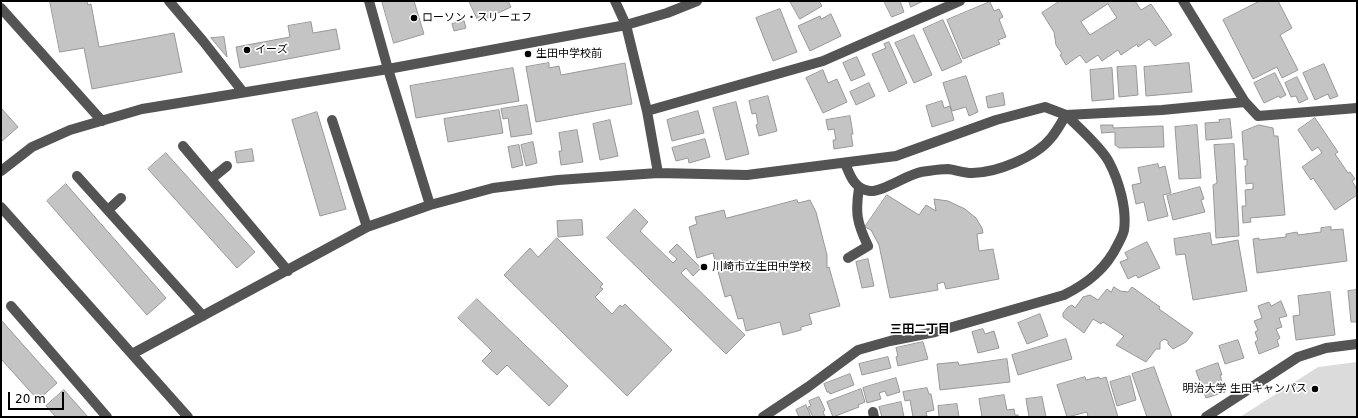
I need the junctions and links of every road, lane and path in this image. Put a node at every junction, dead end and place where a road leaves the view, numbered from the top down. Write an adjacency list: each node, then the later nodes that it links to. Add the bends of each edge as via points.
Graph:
1 (169, 1): 10 (street)
2 (369, 1): 9 (street)
3 (615, 1): 8 (street)
4 (960, 1): 13 (street, via 824,61)
5 (1183, 1): 11 (street)
6 (694, 2): 8 (street)
7 (1, 8): 16 (street)
8 (626, 25): 9 (street); 13 (street)
9 (388, 69): 10 (street); 26 (street)
10 (243, 92): 16 (street, via 142,110)
11 (1246, 102): 12 (street, via 1258,116); 14 (street)
12 (1357, 108)
13 (647, 111): 21 (street)
14 (1066, 115): 18 (street, via 1045,107 996,120 896,156); 24 (street, via 1051,139 1028,157 998,169 972,173 946,169 919,172 871,191); 38 (street, via 1108,162 1118,185 1123,207 1124,231 1115,251 1101,270 1083,285 1064,295 935,332 858,350)
15 (332, 120): 29 (street)
16 (102, 121): 20 (street, via 70,130 32,148)
17 (183, 146): 23 (street)
18 (845, 163): 21 (street, via 747,175); 24 (street)
19 (227, 166): 23 (street)
20 (1, 170)
21 (658, 173): 26 (street, via 558,180 493,188)
22 (78, 176): 28 (street)
23 (211, 179): 31 (street)
24 (859, 188): 30 (street, via 856,208 858,223 868,246)
25 (121, 198): 28 (street)
26 (430, 205): 29 (street)
27 (1, 207): 35 (street)
28 (108, 210): 33 (street)
29 (367, 227): 31 (street)
30 (848, 258)
31 (288, 270): 33 (street)
32 (11, 306): 36 (street)
33 (202, 316): 35 (street)
34 (1357, 344): 39 (street, via 1326,348 1298,357)
35 (132, 354): 37 (street)
36 (107, 417)
37 (188, 417)
38 (763, 417)
39 (1206, 417)

